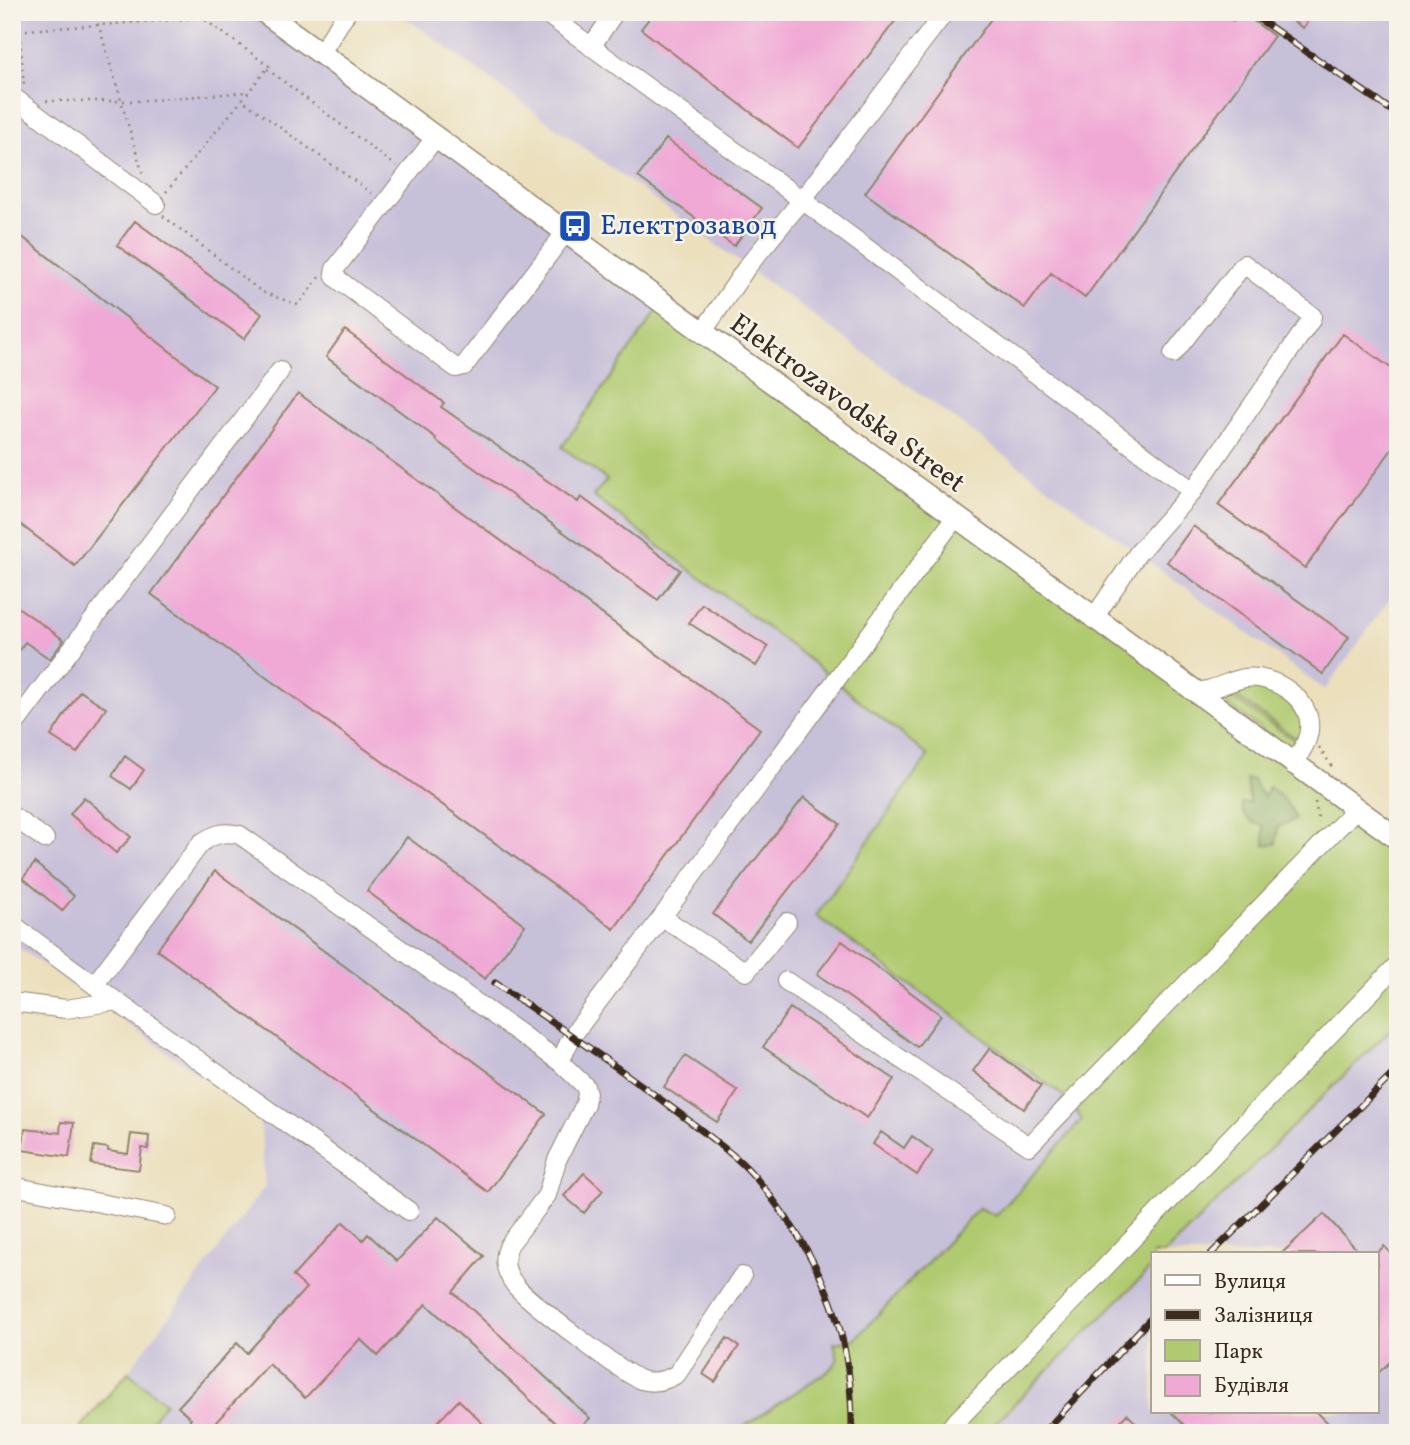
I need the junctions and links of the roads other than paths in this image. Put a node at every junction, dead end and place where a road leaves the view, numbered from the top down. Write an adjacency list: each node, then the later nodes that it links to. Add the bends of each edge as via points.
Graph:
1 (264, 12): 7 (main road, Elektrozavodska Street)
2 (347, 12): 7 (street)
3 (544, 12): 6 (street)
4 (615, 12): 6 (street)
5 (945, 12): 10 (street)
6 (591, 47): 10 (street)
7 (320, 54): 9 (main road, Elektrozavodska Street)
8 (12, 96): 11 (street)
9 (435, 138): 12 (main road, Elektrozavodska Street); 12 (street, via 334,273 460,369)
10 (802, 200): 13 (street, via 747,267); 16 (street)
11 (153, 202)
12 (565, 233): 13 (main road, Elektrozavodska Street)
13 (702, 333): 17 (main road, Elektrozavodska Street)
14 (1173, 354): 16 (street, via 1244,264 1312,316)
15 (280, 370): 20 (street)
16 (1193, 491): 18 (street, via 1138,553)
17 (956, 519): 18 (main road, Elektrozavodska Street); 26 (street)
18 (1093, 619): 19 (main road, Elektrozavodska Street)
19 (1192, 691): 21 (main road, Elektrozavodska Street); 21 (street, via 1253,677 1290,692 1310,719 1309,734)
20 (12, 728)
21 (1293, 765): 22 (main road, Elektrozavodska Street)
22 (1356, 809): 25 (main road, Elektrozavodska Street); 30 (street, via 1029,1146)
23 (12, 816): 24 (street)
24 (45, 839)
25 (1398, 839)
26 (663, 917): 27 (street, via 746,972); 34 (street, via 572,1035)
27 (787, 922)
28 (12, 924): 31 (street)
29 (1398, 964): 39 (street)
30 (786, 981)
31 (95, 984): 32 (street); 34 (street, via 201,843 224,831 240,835)
32 (116, 1001): 33 (street, via 66,1009); 36 (street)
33 (12, 1002)
34 (560, 1062): 38 (street, via 585,1086 585,1104 564,1144 547,1195 505,1254 505,1266 517,1288 627,1374 653,1382 677,1374)
35 (12, 1186): 37 (street)
36 (409, 1211)
37 (167, 1216)
38 (742, 1276)
39 (945, 1433)

